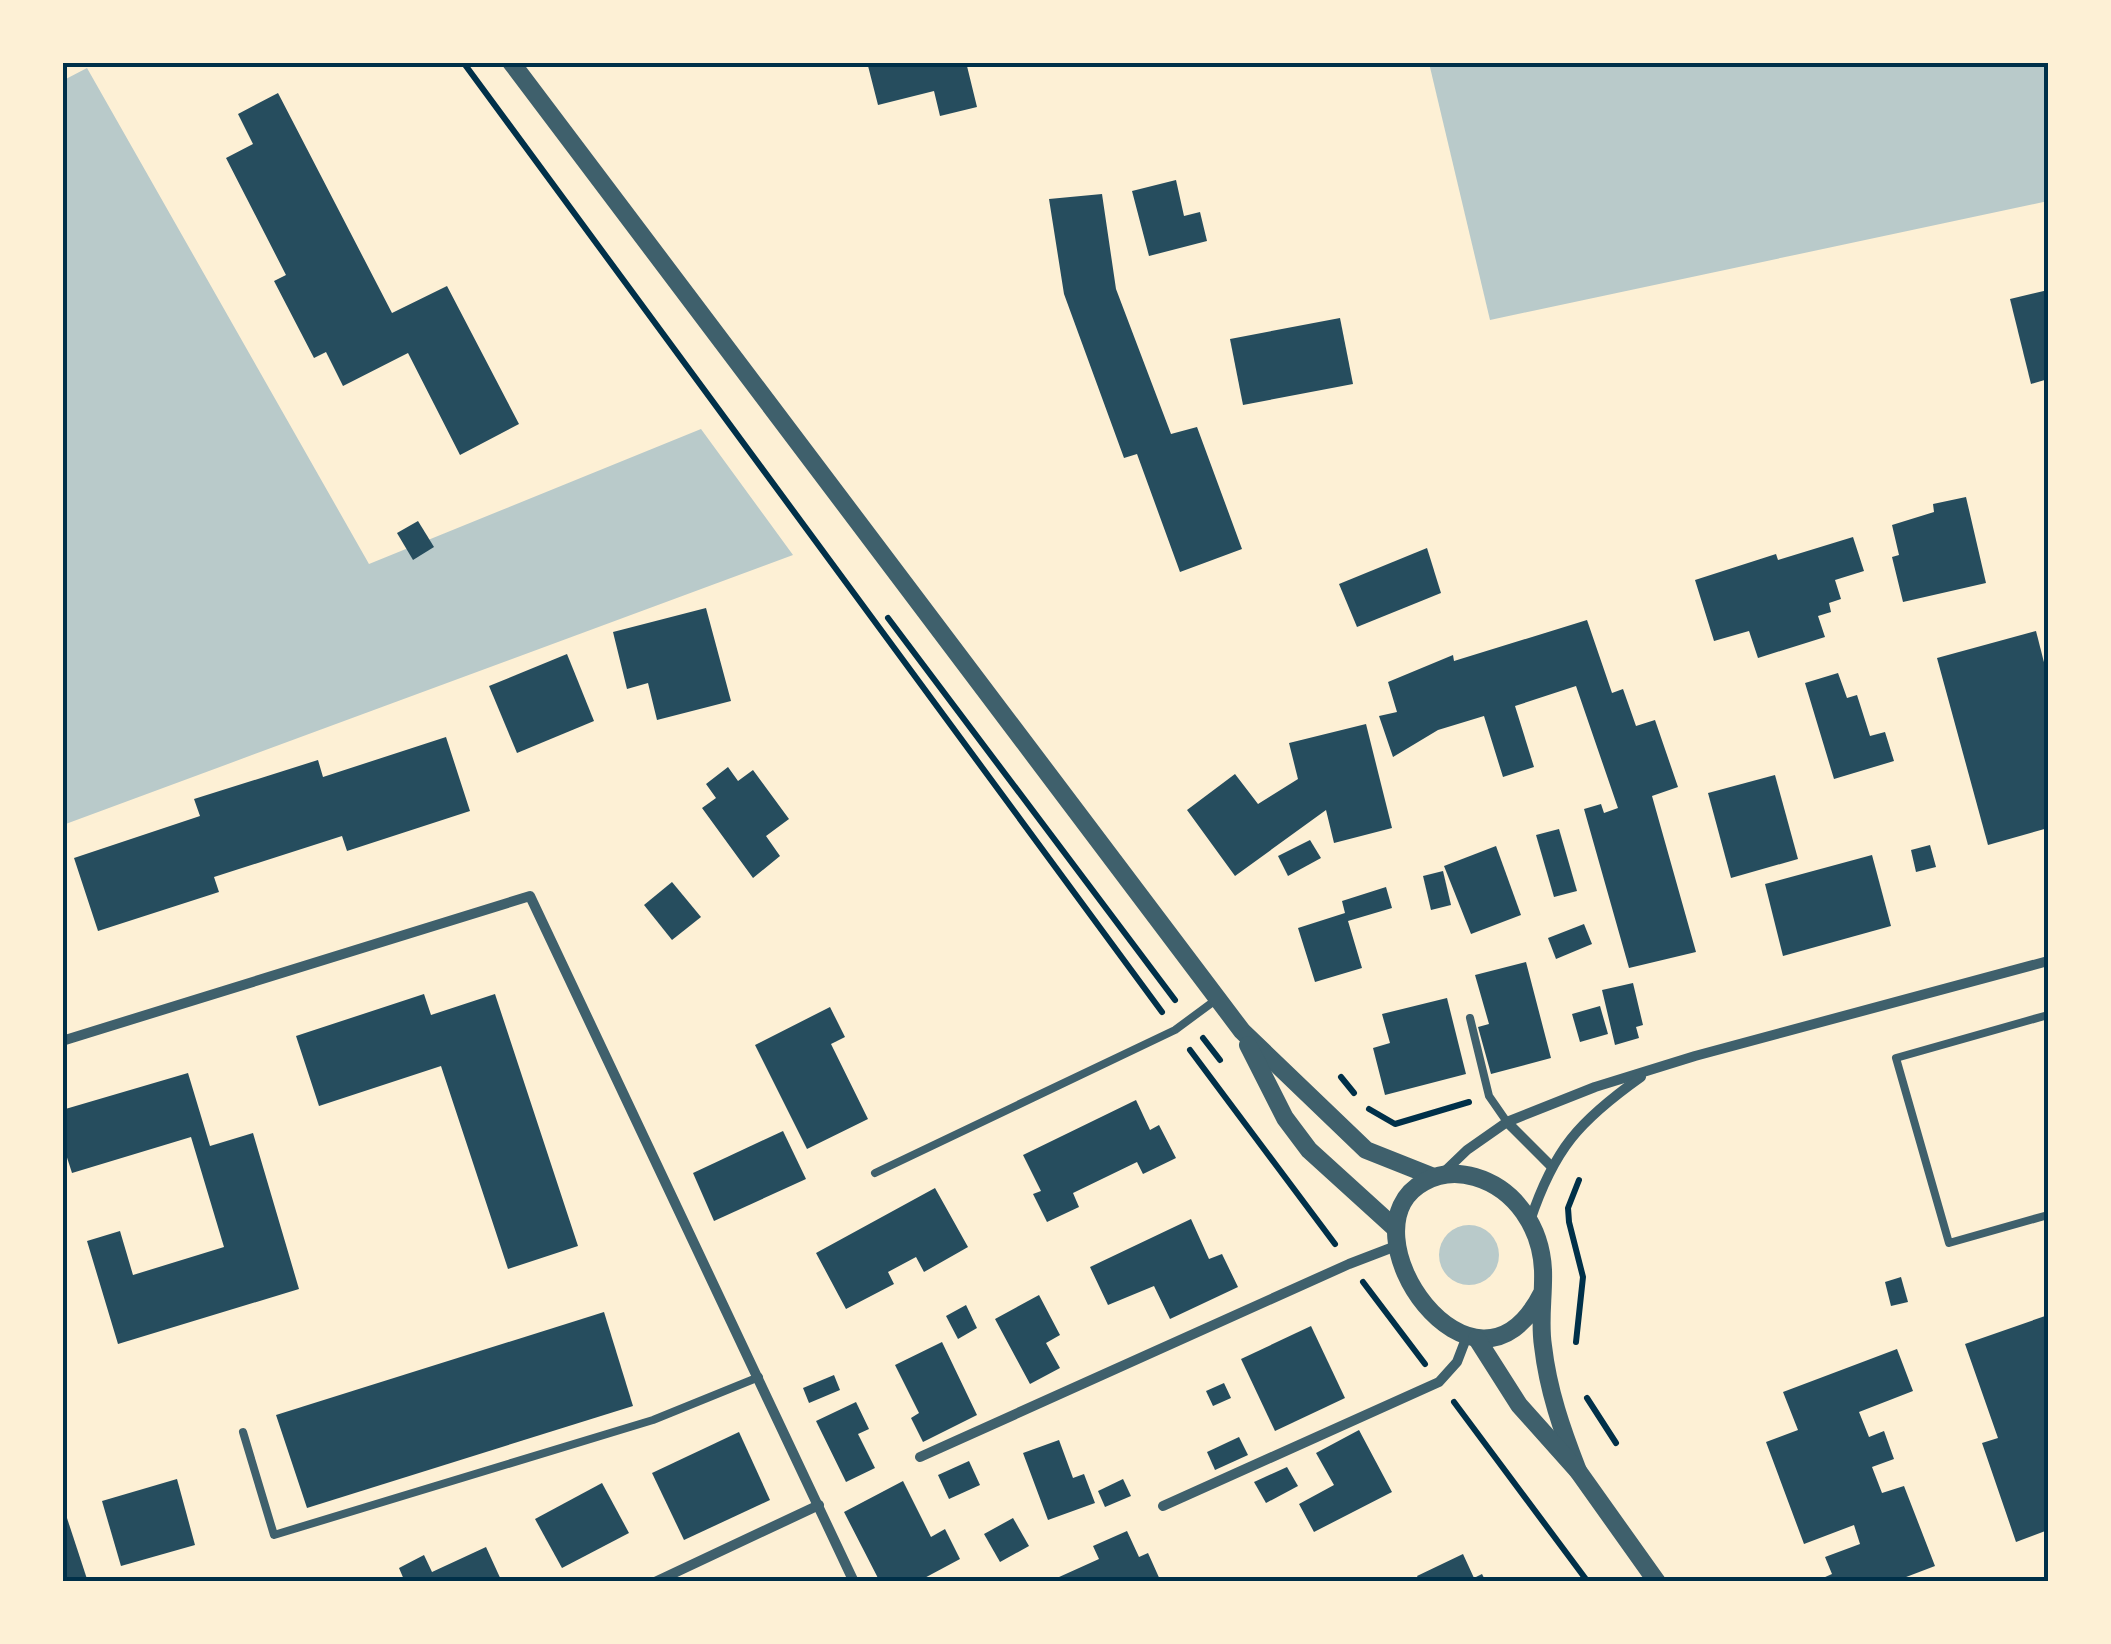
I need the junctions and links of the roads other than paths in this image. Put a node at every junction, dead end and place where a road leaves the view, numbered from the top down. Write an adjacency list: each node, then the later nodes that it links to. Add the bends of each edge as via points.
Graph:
1 (511, 62): 3 (street)
2 (2048, 961): 8 (street)
3 (1217, 999): 6 (street); 11 (lane, via 1175,1030)
4 (2048, 1015): 13 (lane, via 1896,1058 1949,1242)
5 (1470, 1018): 9 (lane, via 1489,1096)
6 (1242, 1032): 12 (street, via 1366,1150); 15 (street, via 1285,1118)
7 (62, 1041): 18 (street, via 530,896)
8 (1650, 1070): 9 (street); 10 (street, via 1597,1108)
9 (1507, 1122): 10 (street); 12 (street)
10 (1552, 1166): 14 (street)
11 (876, 1174)
12 (1437, 1176): 14 (street, via 1489,1182); 15 (street, via 1406,1196)
13 (2048, 1215)
14 (1530, 1221): 16 (street, via 1543,1268)
15 (1396, 1238): 17 (street, via 1412,1288 1432,1312); 20 (street)
16 (1542, 1293): 17 (street, via 1516,1330); 21 (street, via 1549,1386)
17 (1472, 1337): 21 (street, via 1518,1405); 23 (street, via 1439,1382)
18 (759, 1377): 19 (lane, via 653,1420 274,1535); 22 (street)
19 (242, 1432)
20 (920, 1457)
21 (1578, 1471): 26 (street)
22 (819, 1505): 24 (street); 25 (street)
23 (1163, 1506)
24 (655, 1582)
25 (854, 1582)
26 (1658, 1582)

